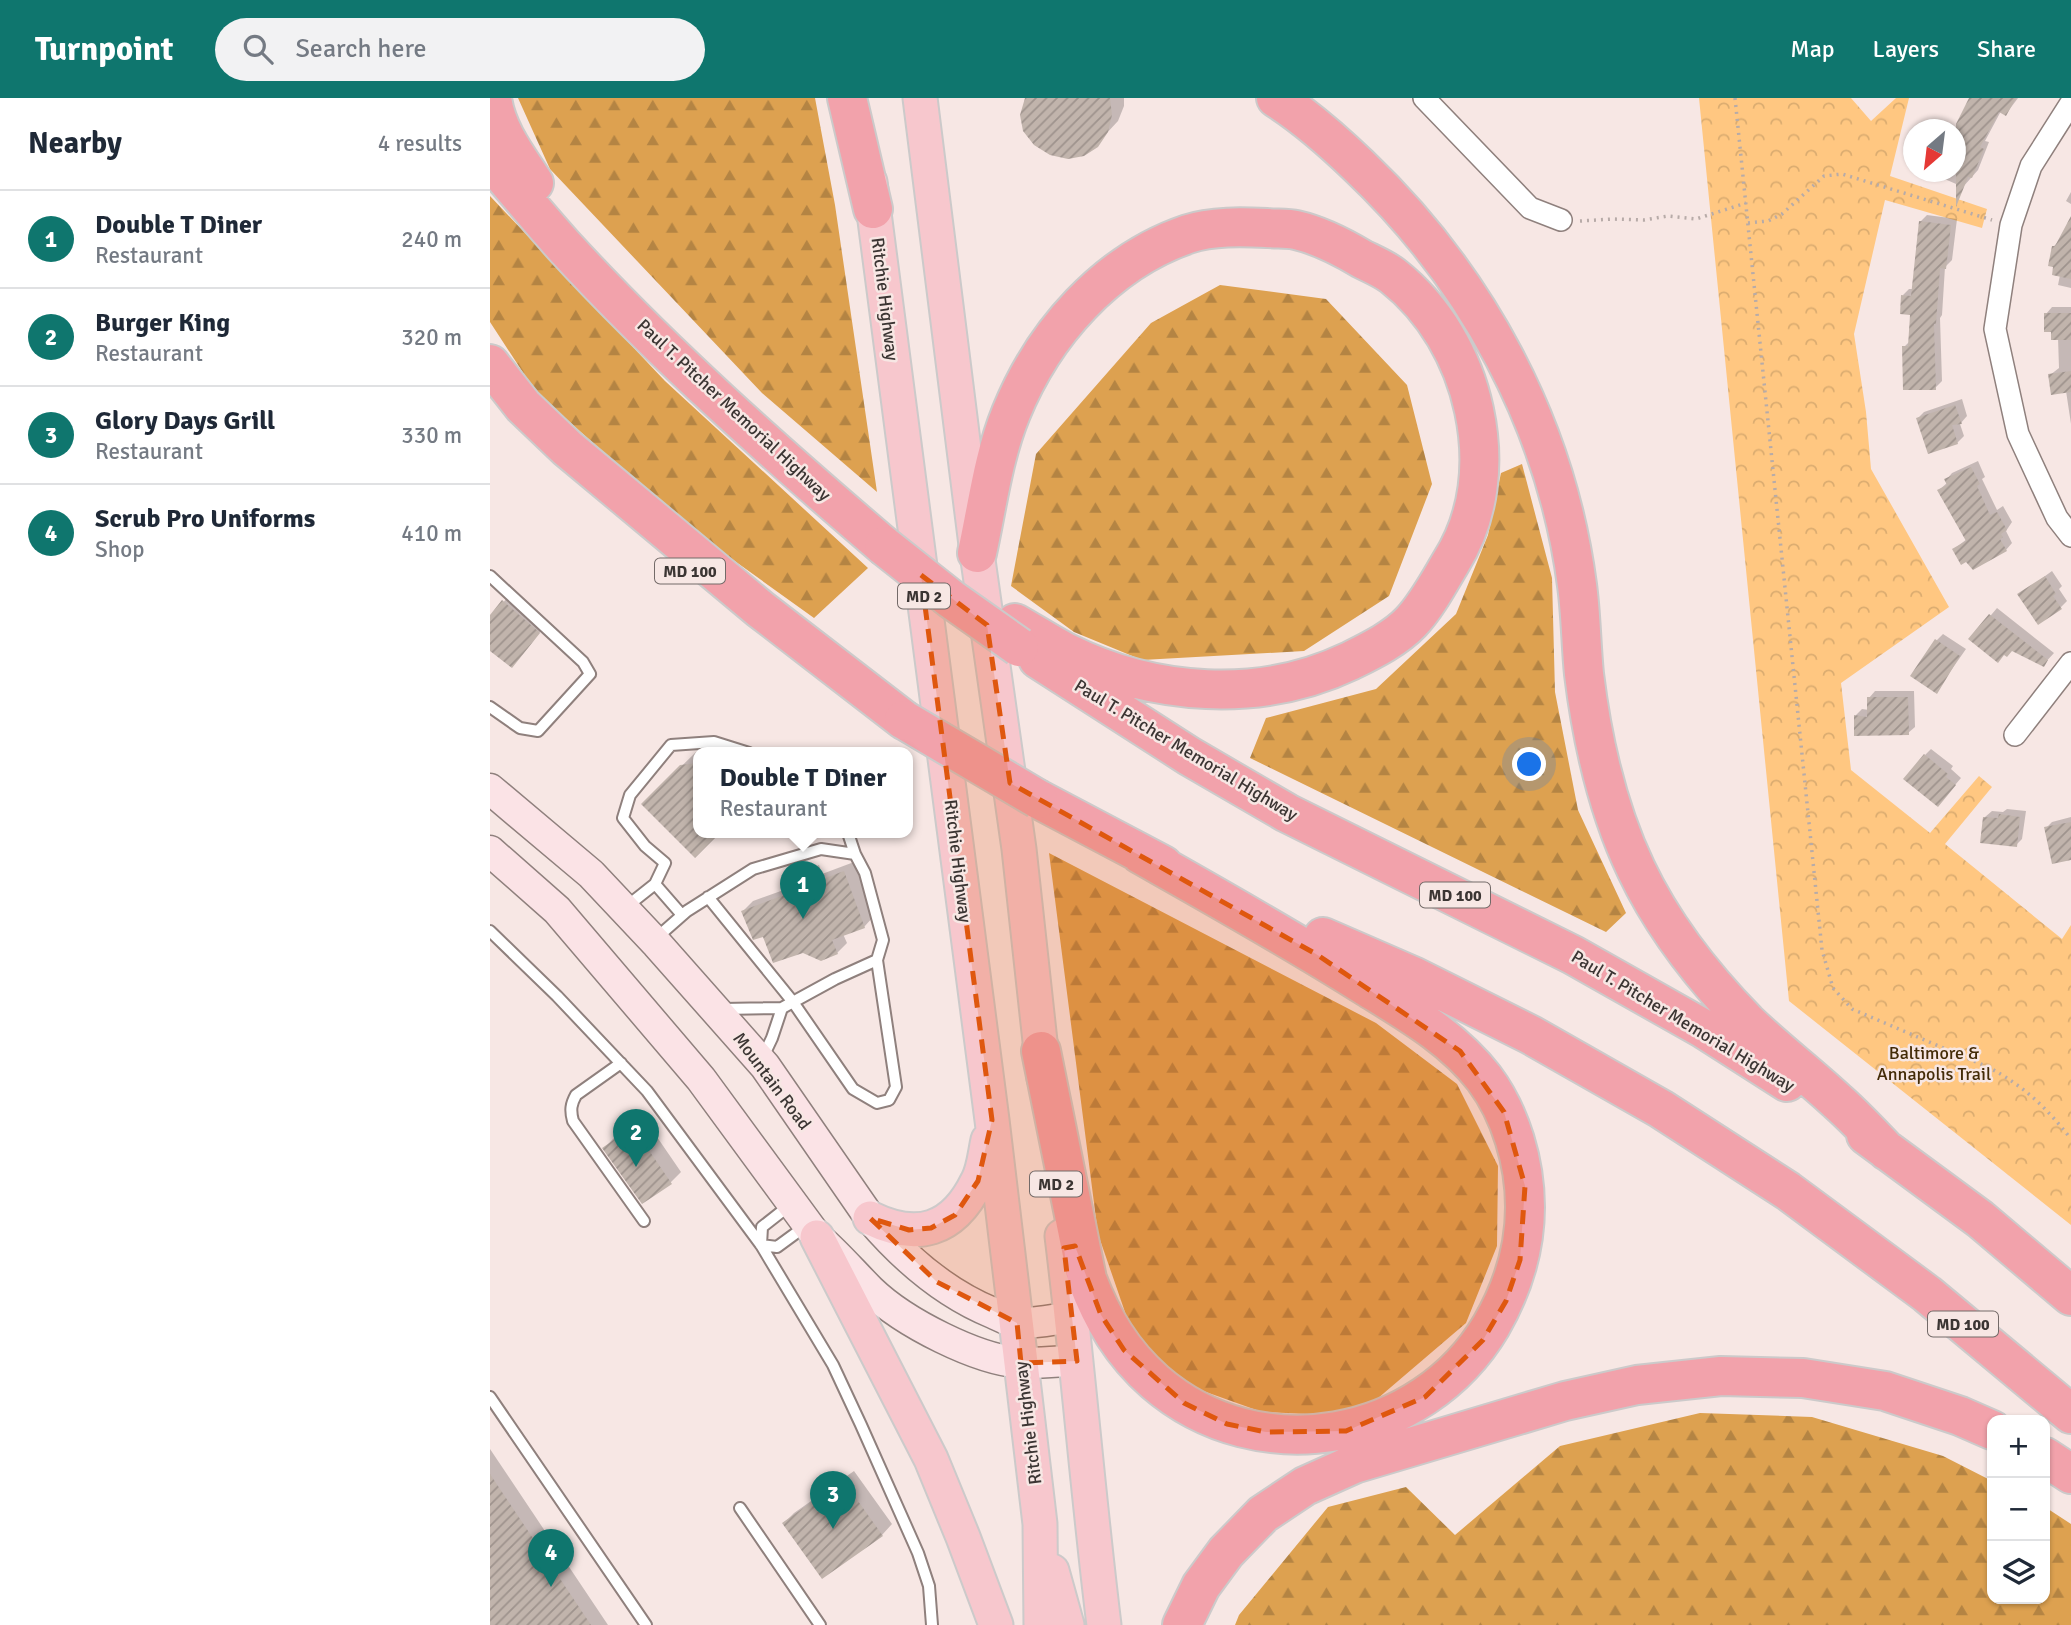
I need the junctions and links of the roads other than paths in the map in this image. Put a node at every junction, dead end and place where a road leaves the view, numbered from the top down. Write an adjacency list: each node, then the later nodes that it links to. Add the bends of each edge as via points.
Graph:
1 (492, 98): 12 (highway, via 494,114 538,189)
2 (847, 98): 9 (highway)
3 (858, 98): 9 (main road, Ritchie Highway / MD 2)
4 (920, 98): 15 (main road, MD 2)
5 (1276, 98): 42 (highway, via 1339,147 1398,203 1450,267 1520,388 1565,517 1591,723 1609,800 1636,868 1668,927 1748,1022)
6 (1424, 98): 10 (street, via 1530,208)
7 (2071, 103): 14 (street, via 2031,166 2011,225 1995,329 2018,434 2057,518)
8 (490, 160): 12 (highway, Paul T. Pitcher Memorial Highway / MD 100, via 563,245)
9 (873, 209): 41 (main road, Ritchie Highway / MD 2)
10 (1561, 220)
11 (490, 365): 20 (highway, via 523,406 567,448 760,609)
12 (693, 377): 17 (highway, Paul T. Pitcher Memorial Highway / MD 100, bridge, via 884,546 951,599)
13 (490, 403): 20 (highway, MD 100, via 659,548)
14 (2071, 536)
15 (977, 553): 17 (highway, via 1010,414 1031,374 1064,321 1102,282 1143,254 1191,233 1243,227 1296,230 1344,248 1392,275 1424,305 1450,344 1469,387 1480,438 1472,518 1457,553 1409,624 1371,651 1332,669 1278,685 1178,688 1126,676); 38 (main road, MD 2, via 1019,849)
16 (490, 576): 19 (lane, via 583,662 590,674 538,732 520,728)
17 (1017, 635): 42 (highway, Paul T. Pitcher Memorial Highway / MD 100, via 1189,756 1287,813 1573,955 1704,1029)
18 (2071, 663): 21 (street)
19 (490, 707)
20 (904, 720): 27 (highway, MD 100, bridge)
21 (2015, 735)
22 (730, 747): 28 (lane, via 714,742 671,745 630,794 622,818 665,863)
23 (490, 789): 30 (main road, Mountain Road, via 591,874)
24 (850, 838): 26 (lane)
25 (490, 852): 45 (main road, via 557,910 701,1079)
26 (855, 854): 29 (lane, via 821,849 753,869); 34 (lane, via 865,873 883,940)
27 (1140, 854): 38 (highway, via 1315,954 1420,1021 1460,1051 1485,1079 1504,1112 1517,1151 1525,1186 1525,1224 1520,1260 1506,1301 1483,1340 1455,1373 1425,1397 1346,1431 1266,1432 1227,1424 1184,1403 1132,1358 1101,1315 1087,1279); 53 (highway, MD 100, via 1415,976 1661,1109 1788,1191 1927,1294)
28 (655, 884): 30 (lane); 31 (lane)
29 (708, 897): 31 (lane); 35 (lane)
30 (624, 909): 33 (main road, Mountain Road)
31 (682, 915): 33 (lane)
32 (490, 930): 40 (lane)
33 (654, 940): 37 (main road, Mountain Road)
34 (877, 960): 35 (lane); 35 (lane, via 896,1087 889,1100 877,1103 853,1089)
35 (793, 1002): 36 (lane)
36 (782, 1008): 37 (lane); 39 (lane)
37 (715, 1010): 39 (main road, Mountain Road)
38 (1041, 1051): 48 (main road, MD 2)
39 (760, 1061): 43 (main road, Mountain Road)
40 (621, 1063): 44 (lane, via 576,1095 570,1112); 46 (lane, via 647,1091)
41 (992, 1120): 43 (main road, via 978,1181 955,1215 931,1228 909,1230); 49 (main road, Ritchie Highway / MD 2)
42 (1887, 1151): 47 (highway, Paul T. Pitcher Memorial Highway / MD 100, via 1980,1219)
43 (870, 1218): 49 (main road, Mountain Road, via 937,1282 977,1307)
44 (644, 1221)
45 (806, 1222): 46 (lane, via 777,1247); 46 (lane, via 762,1227); 51 (main road, via 871,1291 910,1320 968,1348); 62 (main road, via 931,1459)
46 (761, 1245): 61 (lane, via 833,1365 862,1425 918,1553 929,1586)
47 (2071, 1296)
48 (1072, 1317): 49 (main road, Mountain Road); 50 (main road, MD 2)
49 (1017, 1323): 51 (main road, Ritchie Highway / MD 2)
50 (1077, 1361): 51 (main road); 65 (main road, MD 2)
51 (1021, 1363): 58 (main road, Ritchie Highway / MD 2)
52 (490, 1396): 59 (lane)
53 (2071, 1414)
54 (1987, 1428): 66 (highway, via 1885,1391 1803,1378 1721,1376 1637,1385 1565,1401 1354,1464 1306,1486 1263,1514 1226,1552 1201,1586)
55 (2050, 1460): 56 (highway)
56 (2071, 1474)
57 (740, 1508): 60 (lane)
58 (1040, 1524): 63 (main road, Ritchie Highway / MD 2); 64 (main road)
59 (646, 1625)
60 (820, 1625)
61 (932, 1625)
62 (996, 1625)
63 (1041, 1625)
64 (1067, 1625)
65 (1104, 1625)
66 (1182, 1625)

